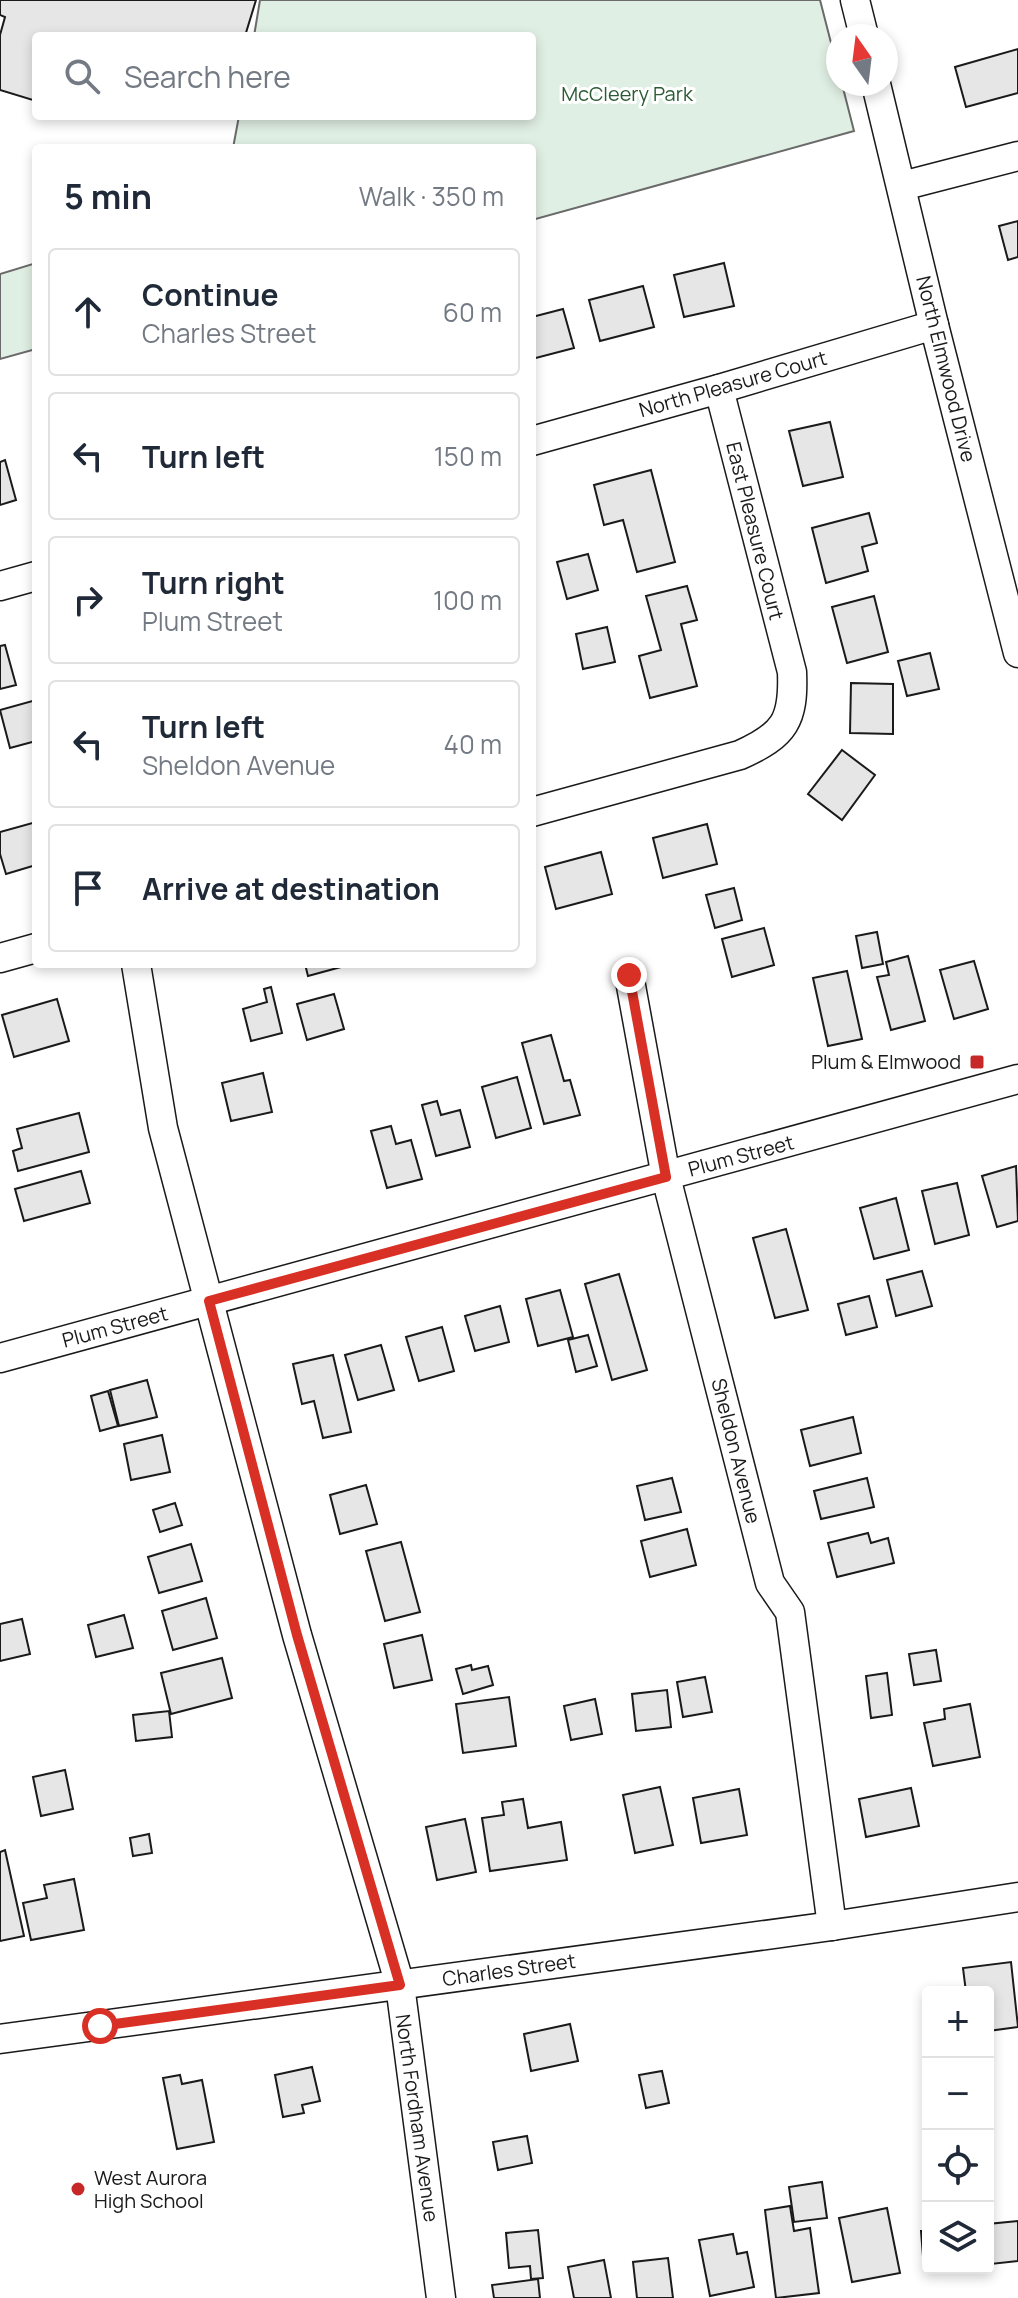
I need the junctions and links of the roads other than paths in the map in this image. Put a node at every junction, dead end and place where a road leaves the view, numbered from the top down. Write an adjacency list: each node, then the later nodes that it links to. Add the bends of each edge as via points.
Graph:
1 (855, 0): 2 (street)
2 (861, 24)
3 (879, 96): 5 (street, North Elmwood Drive)
4 (1018, 156): 5 (street)
5 (902, 186): 6 (street, North Elmwood Drive)
6 (934, 325): 7 (street, North Pleasure Court); 11 (street, North Elmwood Drive)
7 (719, 389): 8 (street, North Pleasure Court); 12 (street, East Pleasure Court, via 792,672 793,701 786,724 766,744 740,755)
8 (536, 440)
9 (32, 577): 10 (street)
10 (0, 586)
11 (1018, 653)
12 (536, 811)
13 (32, 949): 14 (street)
14 (0, 958)
15 (137, 968): 19 (street, North Fordham Avenue, via 163,1128)
16 (629, 975): 18 (street, Sheldon Avenue)
17 (1018, 1079): 18 (street, Plum Street)
18 (666, 1177): 19 (street, Plum Street); 22 (street, Sheldon Avenue, via 770,1583 790,1612)
19 (209, 1301): 20 (street, Plum Street); 23 (street, North Fordham Avenue, via 297,1635)
20 (0, 1358)
21 (1018, 1897): 22 (street, Charles Street)
22 (832, 1926): 23 (street, Charles Street)
23 (400, 1985): 24 (street, Charles Street); 25 (street, North Fordham Avenue)
24 (0, 2039)
25 (441, 2298)

